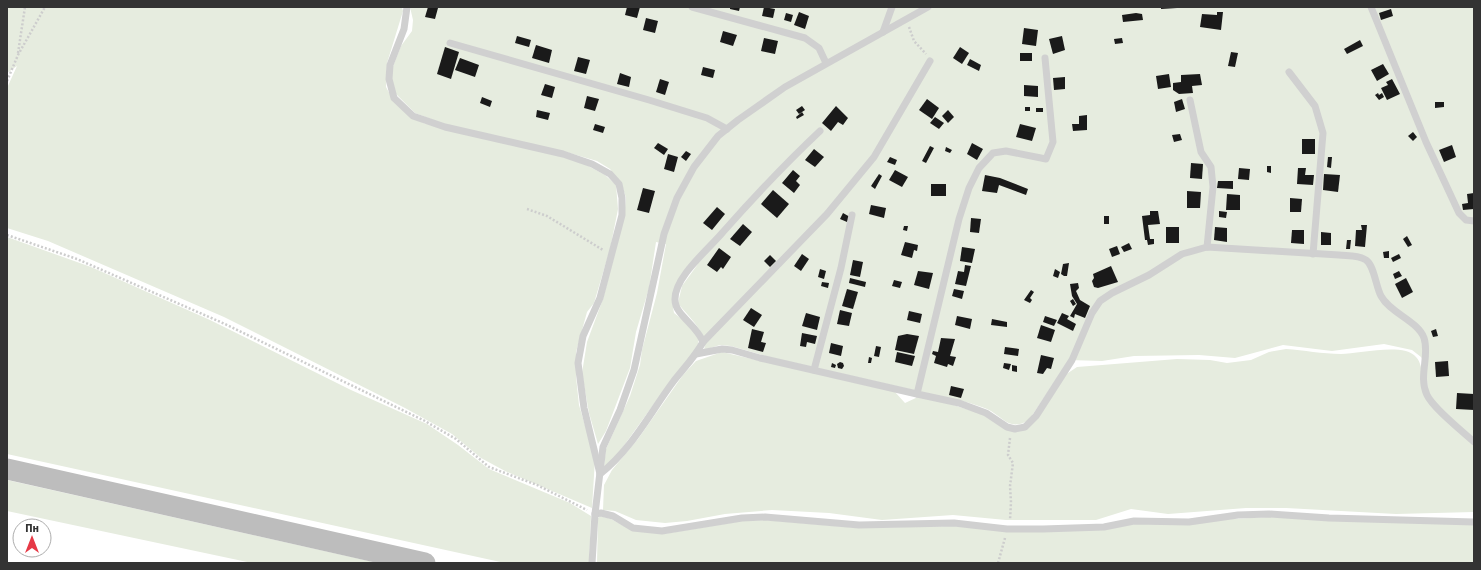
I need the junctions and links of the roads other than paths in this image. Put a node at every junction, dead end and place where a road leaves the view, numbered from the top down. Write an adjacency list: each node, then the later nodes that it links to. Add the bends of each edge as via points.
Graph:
1 (407, 7): 25 (lane, via 404,29 390,65 389,79 394,98 413,116 445,127 563,154 592,164 610,174 619,184 622,215 600,298 583,336 578,363 584,408)
2 (692, 7): 10 (lane, via 805,38 819,48)
3 (892, 7): 6 (lane)
4 (928, 7): 6 (lane)
5 (1371, 7): 16 (lane, via 1426,142 1459,213 1466,220)
6 (883, 32): 10 (lane)
7 (450, 43): 13 (lane, via 707,118)
8 (1045, 58): 22 (lane, via 1053,142 1046,159 1006,151 993,153 979,168 969,188 959,219)
9 (930, 61): 19 (lane, via 874,157 807,236)
10 (826, 63): 13 (lane, via 785,87)
11 (1289, 72): 18 (lane, via 1314,106 1323,133)
12 (1190, 100): 17 (lane, via 1201,152 1211,168 1214,187)
13 (727, 129): 25 (lane, via 718,136 694,168 677,198 664,234 634,370 603,447)
14 (820, 130): 19 (lane, via 753,197 698,258 682,280 674,302 679,313 700,333)
15 (852, 215): 21 (lane, via 838,283)
16 (1474, 221)
17 (1207, 247): 18 (lane); 22 (lane, via 1182,254 1100,301 1092,313 1072,360 1036,416 1025,427 1007,427 986,413 959,403)
18 (1313, 254): 23 (lane, via 1358,257 1366,260 1385,303 1421,331 1425,350 1422,379 1427,396)
19 (703, 342): 20 (lane)
20 (696, 354): 21 (lane, via 722,349 732,350); 25 (lane, via 614,463)
21 (814, 370): 22 (lane)
22 (917, 394)
23 (1474, 442)
24 (7, 469): 28 (main road)
25 (600, 474): 26 (lane)
26 (595, 514): 27 (lane, via 607,514 633,528 646,530 688,528 765,517 860,525 954,523 1007,529 1104,527 1134,521 1189,522 1238,515 1269,514); 29 (lane)
27 (1474, 522)
28 (425, 563)
29 (592, 563)

